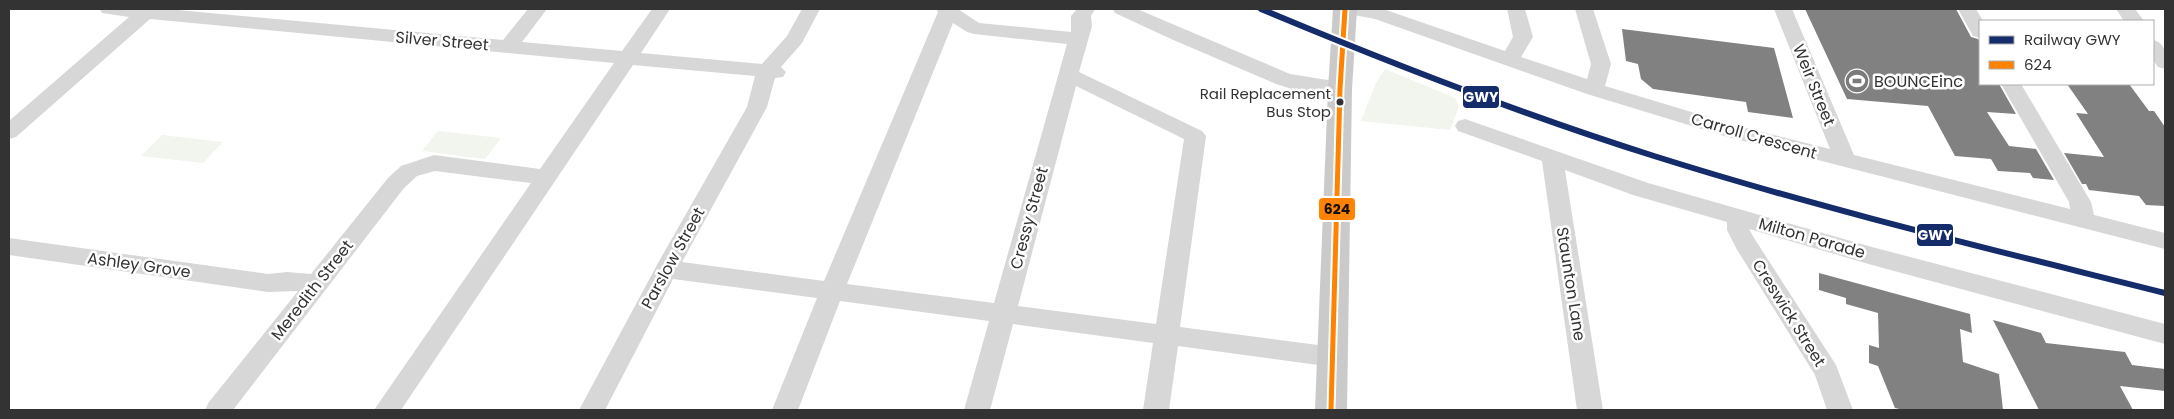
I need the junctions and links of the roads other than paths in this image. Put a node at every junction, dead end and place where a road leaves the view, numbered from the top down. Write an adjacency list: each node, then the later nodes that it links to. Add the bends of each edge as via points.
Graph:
1 (109, 9): 16 (street, Silver Street)
2 (281, 9): 18 (street)
3 (538, 9): 21 (street)
4 (661, 9): 23 (street)
5 (810, 9): 26 (street, Parslow Street, via 795,39 791,56)
6 (1102, 9): 19 (street)
7 (1122, 9): 28 (street, via 1295,83)
8 (1345, 9): 28 (main road)
9 (1350, 9): 24 (street, Carroll Crescent, via 1379,14)
10 (1516, 9): 24 (street, via 1522,37)
11 (1584, 9): 30 (street, via 1601,64)
12 (1783, 9): 34 (street, Weir Street)
13 (1967, 9): 20 (street)
14 (2125, 9): 17 (street)
15 (947, 10): 19 (street, via 974,28); 42 (street)
16 (146, 12): 18 (street, Silver Street); 32 (street)
17 (2133, 20)
18 (265, 24): 21 (street, Silver Street)
19 (1082, 25): 27 (street, Cressy Street)
20 (1979, 30)
21 (508, 47): 23 (street, Silver Street)
22 (2154, 47): 25 (street)
23 (627, 58): 26 (street, Silver Street); 35 (street)
24 (1509, 60): 30 (street, Carroll Crescent)
25 (2165, 63)
26 (772, 72): 40 (street, Parslow Street, via 776,84 757,107)
27 (1069, 75): 43 (street, Cressy Street); 45 (street, via 1195,136)
28 (1341, 82): 46 (main road)
29 (2012, 85): 37 (street, via 2080,202)
30 (1594, 89): 34 (street, Carroll Crescent, via 1735,132)
31 (1465, 126): 33 (street, Milton Parade)
32 (9, 132)
33 (1552, 158): 36 (street, Milton Parade); 54 (street, Staunton Lane)
34 (1846, 161): 37 (street, Carroll Crescent)
35 (547, 177): 41 (street, Meredith Street, via 434,163 409,171); 48 (street)
36 (1738, 217): 44 (street, Milton Parade); 55 (street, Creswick Street, via 1738,230 1744,242 1827,372)
37 (2084, 220): 38 (street, Carroll Crescent)
38 (2165, 240)
39 (9, 246): 41 (street, Ashley Grove, via 268,284 279,289)
40 (666, 269): 42 (street); 49 (street, Parslow Street)
41 (312, 290): 47 (street, Meredith Street)
42 (832, 290): 43 (street); 50 (street)
43 (1003, 315): 45 (street); 51 (street, Cressy Street)
44 (2163, 336)
45 (1167, 337): 46 (street); 52 (street)
46 (1332, 357): 53 (main road)
47 (218, 410)
48 (387, 410)
49 (592, 410)
50 (785, 410)
51 (977, 410)
52 (1156, 410)
53 (1331, 410)
54 (1590, 410)
55 (1840, 410)

